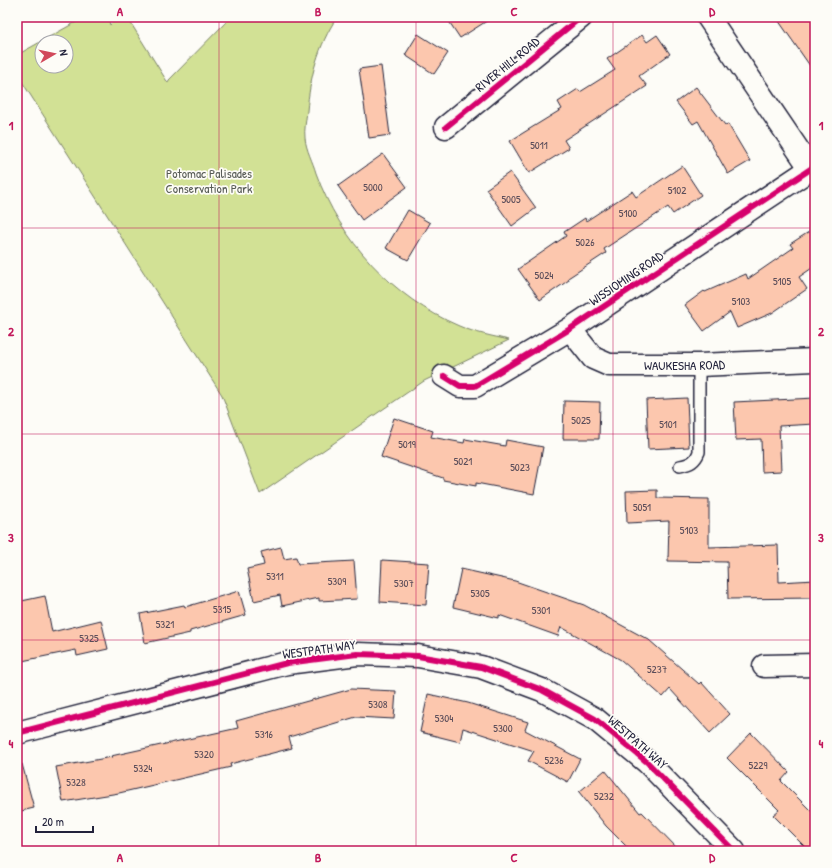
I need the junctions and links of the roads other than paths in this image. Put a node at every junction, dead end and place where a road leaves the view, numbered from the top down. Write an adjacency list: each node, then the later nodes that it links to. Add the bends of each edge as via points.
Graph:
1 (581, 17): 3 (street, RIVER HILL ROAD)
2 (708, 17): 4 (street)
3 (446, 127)
4 (813, 167): 5 (street, WISSIOMING ROAD)
5 (570, 329): 7 (street, WAUKESHA ROAD, via 593,358 609,365); 8 (street, WISSIOMING ROAD, via 476,386 460,386)
6 (815, 360): 7 (street, WAUKESHA ROAD)
7 (699, 364): 9 (lane, via 699,452 691,464)
8 (444, 376)
9 (680, 466)
10 (815, 665): 11 (street)
11 (764, 666)
12 (17, 733): 13 (street, WESTPATH WAY, via 287,664 357,654 418,656 481,667 542,690 596,719 647,762)
13 (734, 851)

